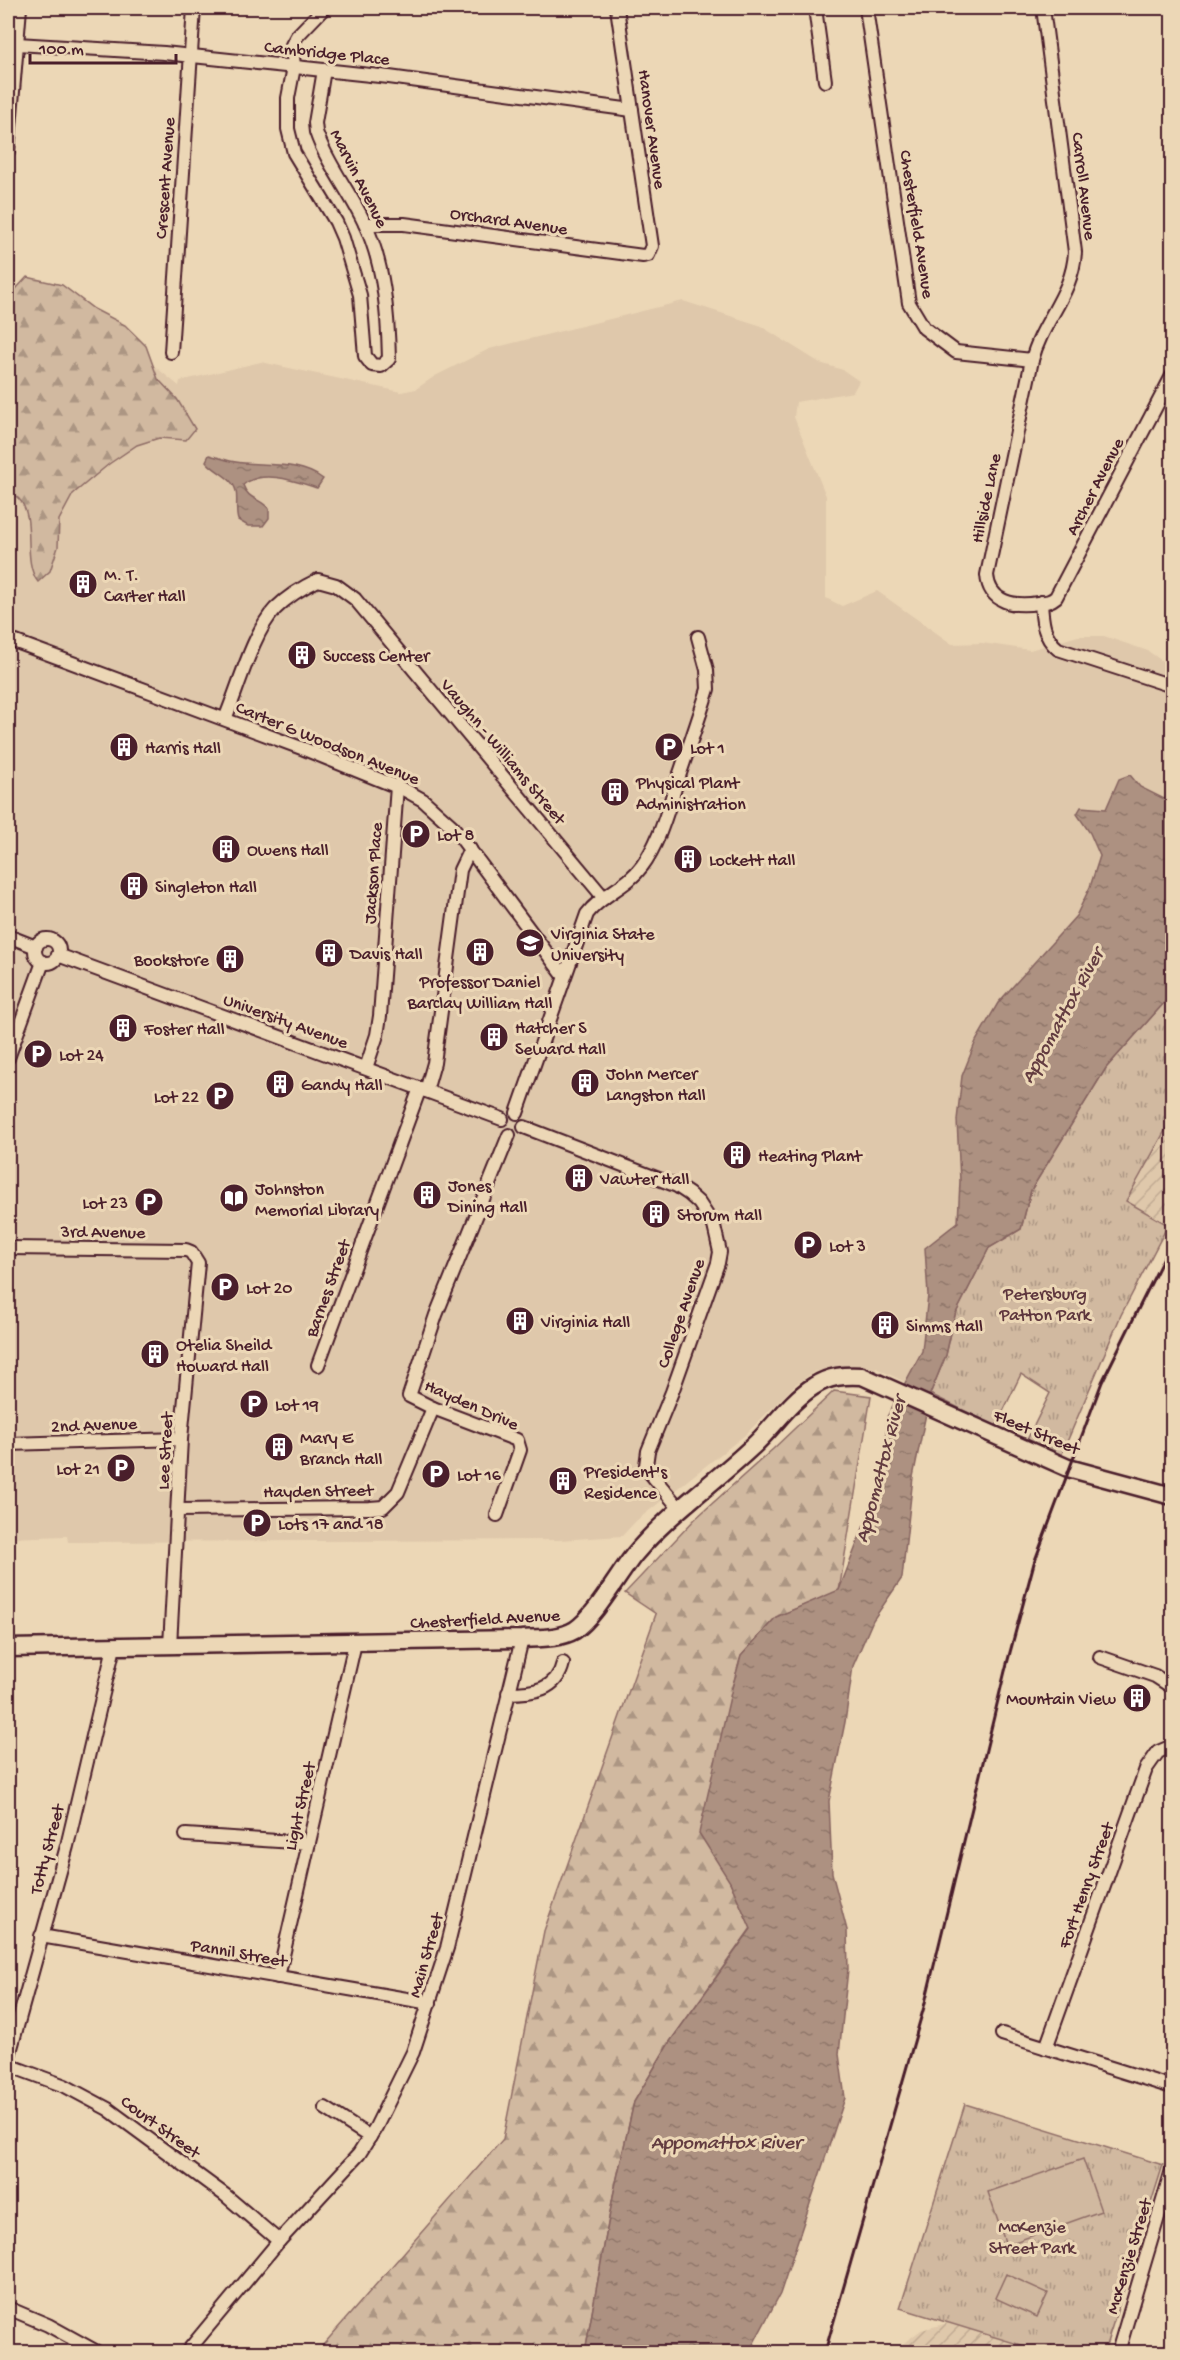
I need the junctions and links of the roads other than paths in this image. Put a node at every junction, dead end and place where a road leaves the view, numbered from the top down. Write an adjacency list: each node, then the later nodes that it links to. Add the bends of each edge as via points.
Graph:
1 (20, 8): 8 (street)
2 (194, 8): 9 (street, Crescent Avenue)
3 (324, 8): 10 (street, Marvin Avenue, via 292,45)
4 (617, 8): 13 (street, Hanover Avenue)
5 (815, 8): 12 (street)
6 (866, 8): 18 (street, Chesterfield Avenue, via 909,303 924,328 956,352)
7 (1043, 8): 18 (street, Carroll Avenue, via 1075,258 1066,292)
8 (17, 44): 9 (street, Cambridge Place); 14 (street)
9 (191, 56): 10 (street, Cambridge Place); 17 (street, Crescent Avenue)
10 (294, 67): 11 (street, Cambridge Place); 15 (street, Marvin Avenue, via 287,115 291,143 343,238 360,295 365,356 377,367 389,359 388,346 380,270)
11 (324, 70): 13 (street, Cambridge Place); 15 (street, Marvin Avenue, via 315,132)
12 (825, 81)
13 (632, 110): 16 (street, Hanover Avenue, via 652,246)
14 (8, 150)
15 (365, 224): 16 (street, Orchard Avenue, via 404,224)
16 (648, 255)
17 (171, 352)
18 (1032, 360): 20 (street, Hillside Lane, via 987,575 990,588 1000,599 1019,605)
19 (1173, 376): 20 (street, Archer Avenue, via 1060,592 1050,602)
20 (1041, 602): 23 (street, via 1044,631 1058,649)
21 (698, 637): 27 (street, via 708,689 668,808 641,867 628,882)
22 (8, 639): 24 (street, Carter G Woodson Avenue)
23 (1173, 686)
24 (225, 719): 25 (street, Carter G Woodson Avenue); 27 (street, Vaughn - Williams Street, via 261,630 274,609 318,579 336,585 355,599)
25 (397, 786): 26 (street, Carter G Woodson Avenue, via 439,813); 34 (street, Jackson Place, via 380,1016)
26 (470, 849): 32 (street, Carter G Woodson Avenue); 35 (street, Barnes Street, via 460,870 434,1063)
27 (604, 898): 32 (street, via 587,914)
28 (8, 936): 29 (street, University Avenue)
29 (36, 947): 30 (street, University Avenue, via 50,939 58,946); 31 (street, via 36,955)
30 (58, 955): 31 (street); 34 (street, University Avenue)
31 (43, 962): 33 (street)
32 (564, 976): 36 (street)
33 (8, 1058)
34 (366, 1068): 35 (street, University Avenue)
35 (423, 1090): 37 (street, University Avenue); 42 (street, Barnes Street)
36 (517, 1113): 37 (street, via 509,1112); 38 (street)
37 (502, 1119): 39 (street, via 501,1127)
38 (524, 1127): 39 (street, via 518,1134); 48 (street, College Avenue, via 677,1186 699,1203 714,1226 720,1252 718,1263 646,1465 655,1482)
39 (509, 1135): 44 (street, Hayden Drive, via 436,1315 409,1396)
40 (8, 1248): 41 (street, 3rd Avenue, via 186,1250)
41 (195, 1258): 45 (street, Lee Street, via 198,1263)
42 (318, 1365)
43 (891, 1388): 47 (main road, Fleet Street, via 1068,1468); 48 (main road, Chesterfield Avenue, via 862,1376 847,1375 813,1386 753,1447)
44 (433, 1408): 49 (street, Hayden Street, via 398,1492 383,1506); 50 (street, Hayden Drive, via 517,1440 520,1450)
45 (181, 1439): 46 (street, 2nd Avenue); 49 (street, Lee Street)
46 (8, 1444)
47 (1173, 1496)
48 (679, 1508): 51 (main road, Chesterfield Avenue, via 633,1556 578,1628 559,1637)
49 (179, 1510): 53 (street, Lee Street)
50 (497, 1515)
51 (522, 1639): 52 (main road, Chesterfield Avenue); 59 (street, Main Street)
52 (355, 1643): 53 (main road, Chesterfield Avenue); 62 (street, Light Street)
53 (170, 1646): 54 (main road, Chesterfield Avenue)
54 (114, 1647): 55 (main road, Chesterfield Avenue); 63 (street, Totty Street, via 67,1846)
55 (8, 1648)
56 (1100, 1657): 58 (street, via 1155,1676)
57 (563, 1663): 59 (street, via 552,1684 529,1693)
58 (1173, 1687)
59 (508, 1693): 65 (street, Main Street, via 467,1869)
60 (1173, 1746): 67 (street, Fort Henry Street, via 1158,1752 1146,1769)
61 (186, 1835): 62 (street)
62 (309, 1843): 64 (street, Light Street)
63 (41, 1936): 64 (street, Pannil Street); 68 (street, Totty Street)
64 (278, 1977): 65 (street, Pannil Street)
65 (430, 2003): 72 (street, Main Street, via 413,2052)
66 (1002, 2034): 67 (street)
67 (1046, 2048): 70 (street)
68 (8, 2059)
69 (8, 2065): 74 (street, Court Street, via 65,2086 108,2109 225,2195)
70 (1173, 2086)
71 (325, 2109): 72 (street)
72 (370, 2138): 74 (street, Main Street)
73 (1173, 2170): 78 (street, McKenzie Street)
74 (279, 2241): 77 (street, Main Street)
75 (8, 2308): 76 (street)
76 (97, 2352)
77 (187, 2352)
78 (1118, 2352)

